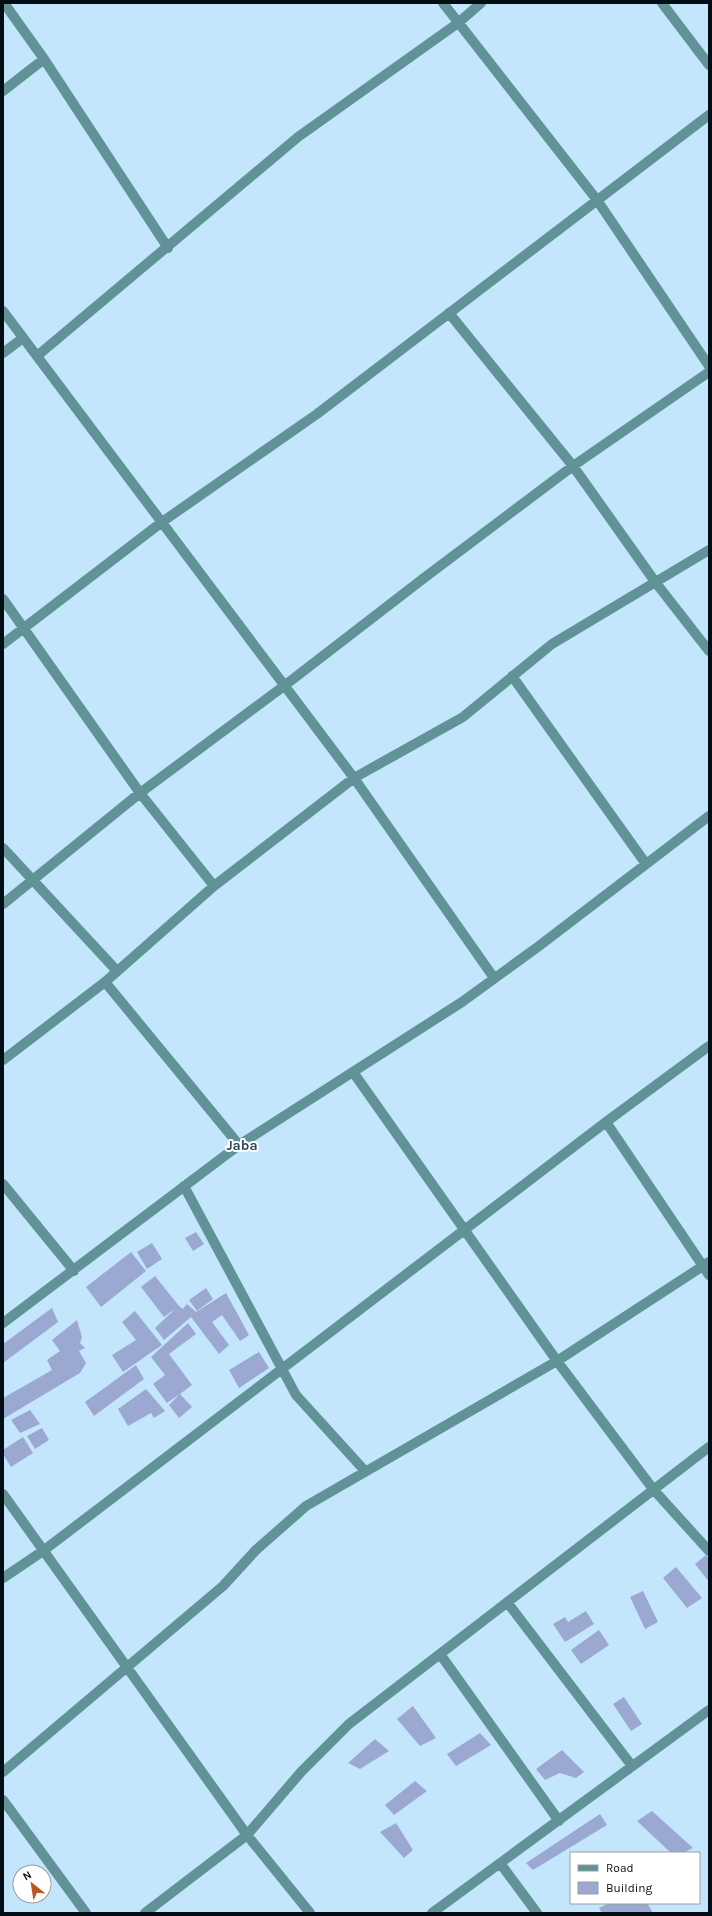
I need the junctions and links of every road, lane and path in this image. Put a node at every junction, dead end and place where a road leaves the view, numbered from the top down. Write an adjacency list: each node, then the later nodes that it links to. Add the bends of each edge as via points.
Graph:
1 (4, 3): 6 (street)
2 (443, 3): 5 (street)
3 (481, 3): 5 (street)
4 (662, 3): 7 (street)
5 (458, 23): 10 (street); 11 (street, via 298,137)
6 (44, 59): 8 (street); 11 (street)
7 (709, 65)
8 (3, 91)
9 (709, 115): 10 (street)
10 (597, 200): 13 (street); 17 (street)
11 (168, 248): 16 (street)
12 (3, 311): 14 (street)
13 (449, 313): 19 (street); 20 (street, via 317,414)
14 (23, 338): 15 (street); 16 (street)
15 (3, 353)
16 (37, 356): 20 (street)
17 (709, 366)
18 (709, 372): 19 (street)
19 (574, 466): 22 (street); 28 (street)
20 (162, 522): 24 (street); 28 (street)
21 (709, 550): 22 (street)
22 (656, 583): 26 (street); 27 (street, via 552,644)
23 (3, 599): 24 (street)
24 (24, 628): 25 (street); 30 (street)
25 (3, 644)
26 (709, 651)
27 (512, 676): 29 (street, via 463,717); 33 (street)
28 (284, 686): 29 (street); 30 (street)
29 (354, 778): 35 (street); 38 (street)
30 (140, 793): 34 (street); 35 (street)
31 (709, 816): 33 (street)
32 (3, 848): 34 (street)
33 (646, 864): 38 (street)
34 (33, 881): 36 (street); 37 (street)
35 (214, 886): 37 (street)
36 (3, 904)
37 (117, 971): 39 (street)
38 (494, 978): 42 (street, via 462,1002)
39 (105, 982): 41 (street); 44 (street)
40 (709, 1046): 43 (street)
41 (3, 1060)
42 (353, 1072): 44 (street); 47 (street)
43 (606, 1122): 47 (street); 48 (street)
44 (239, 1145): 46 (street)
45 (3, 1184): 49 (street)
46 (184, 1186): 49 (street); 52 (street)
47 (464, 1231): 51 (street); 52 (street)
48 (707, 1268): 51 (street)
49 (74, 1271): 50 (street)
50 (3, 1323)
51 (557, 1361): 54 (street); 55 (street)
52 (282, 1369): 54 (street, via 296,1395); 57 (street)
53 (709, 1447): 55 (street)
54 (365, 1471): 62 (street, via 306,1506 256,1550 223,1586)
55 (653, 1489): 58 (street); 60 (street)
56 (3, 1494): 57 (street)
57 (43, 1551): 59 (street); 62 (street)
58 (709, 1551)
59 (3, 1578)
60 (507, 1602): 61 (street); 64 (street)
61 (440, 1654): 67 (street); 68 (street, via 349,1724 301,1772)
62 (128, 1666): 65 (street); 68 (street)
63 (709, 1710): 64 (street)
64 (632, 1766): 67 (street)
65 (3, 1772)
66 (3, 1800): 70 (street)
67 (559, 1821): 69 (street)
68 (247, 1835): 71 (street); 72 (street)
69 (500, 1863): 73 (street); 74 (street)
70 (86, 1913)
71 (145, 1913)
72 (310, 1913)
73 (432, 1913)
74 (537, 1913)

